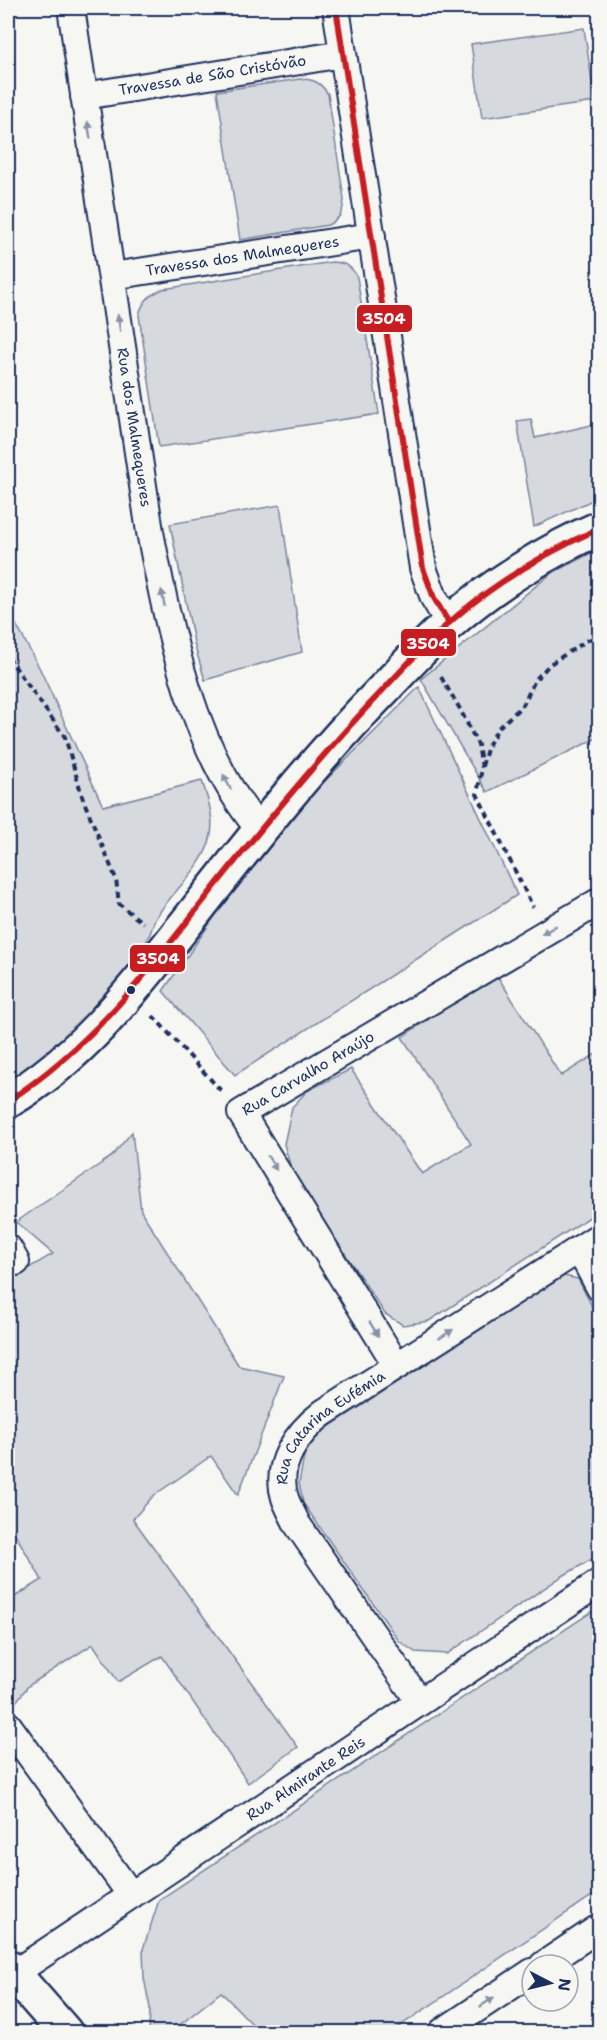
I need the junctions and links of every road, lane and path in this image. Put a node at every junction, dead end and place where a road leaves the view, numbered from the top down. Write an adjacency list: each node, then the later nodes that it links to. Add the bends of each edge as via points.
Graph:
1 (71, 8): 4 (street, Rua dos Malmequeres)
2 (336, 8): 3 (street)
3 (343, 54): 4 (street, Travessa de São Cristóvão); 5 (street)
4 (84, 96): 6 (street, Rua dos Malmequeres, one-way to 4)
5 (372, 236): 6 (street, Travessa dos Malmequeres); 8 (street, via 423,568)
6 (112, 276): 13 (street, Rua dos Malmequeres, one-way to 6, via 241,807 212,753 184,682 150,532)
7 (600, 528): 8 (street, via 571,540 504,582)
8 (449, 623): 10 (street)
9 (600, 635): 12 (path, via 550,664 535,680 523,705 498,728)
10 (421, 650): 12 (path, via 469,727 478,745); 13 (street, via 315,763)
11 (8, 657): 16 (path, via 64,737 83,799 116,879 119,904)
12 (482, 768): 15 (path, via 477,794)
13 (260, 830): 16 (street)
14 (600, 900): 15 (street, Rua Carvalho Araújo, one-way to 15)
15 (546, 932): 19 (street, Rua Carvalho Araújo)
16 (169, 944): 17 (street)
17 (130, 991): 18 (street, via 89,1038); 19 (path)
18 (8, 1101)
19 (241, 1113): 22 (street, Rua Carvalho Araújo, one-way to 22)
20 (589, 1242): 21 (street); 22 (street, Rua Catarina Eufémia, one-way to 20)
21 (600, 1288)
22 (397, 1366): 24 (street, Rua Catarina Eufémia, via 307,1425 288,1451 283,1474 285,1497 297,1524)
23 (600, 1582): 24 (street, Rua Almirante Reis)
24 (419, 1701): 26 (street, Rua Almirante Reis)
25 (8, 1725): 26 (street)
26 (131, 1895): 29 (street, Rua Almirante Reis)
27 (600, 1927): 28 (street)
28 (561, 1953)
29 (10, 1971): 31 (street)
30 (520, 1980): 32 (street, one-way to 30)
31 (65, 2032)
32 (442, 2032)

